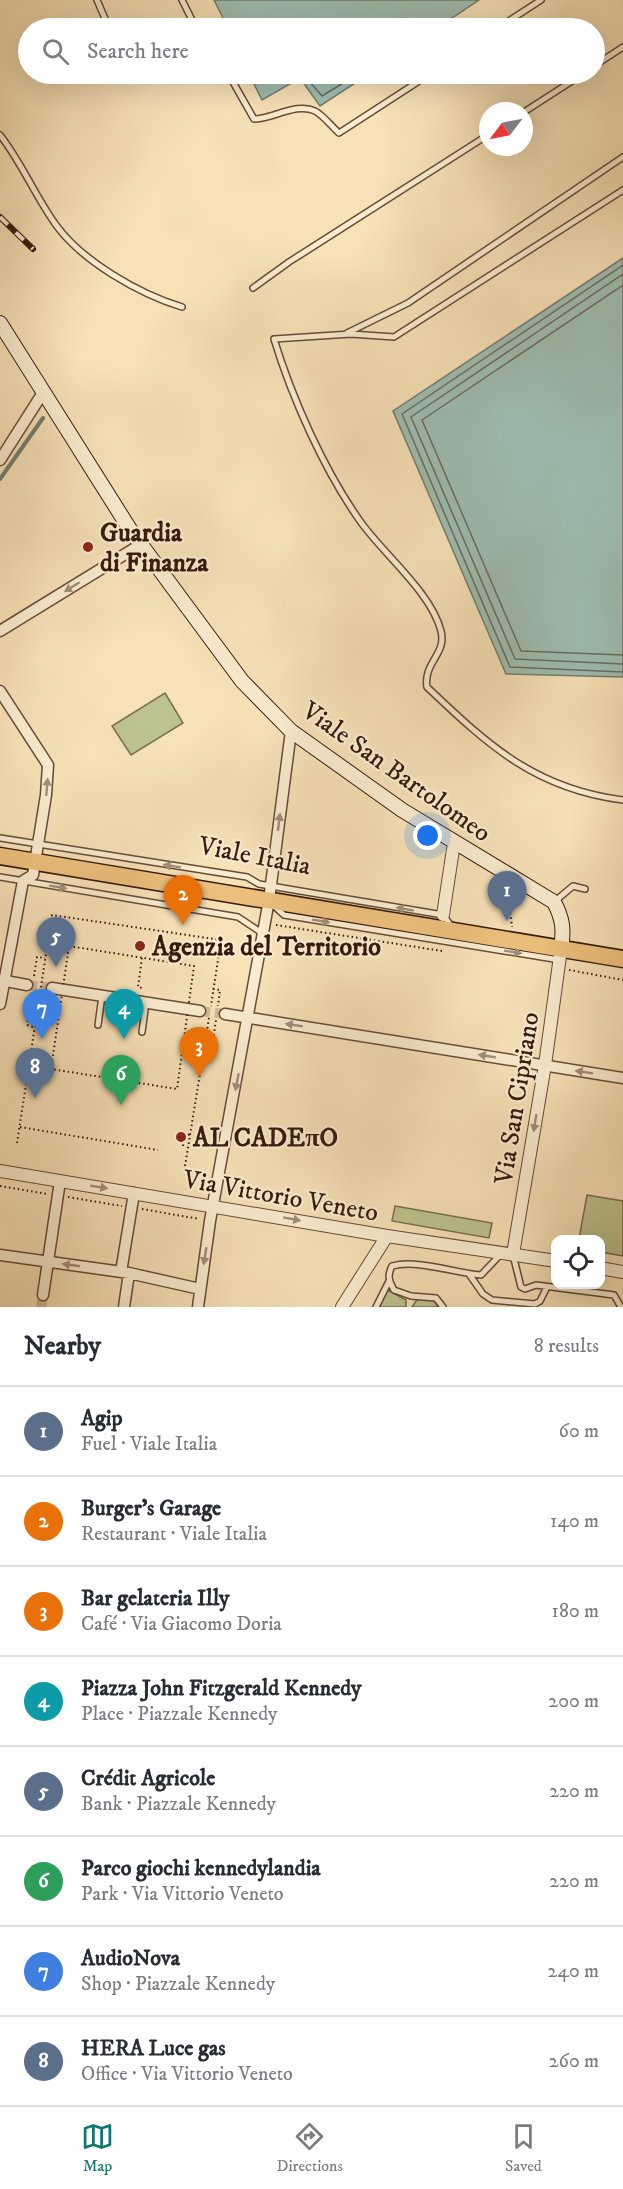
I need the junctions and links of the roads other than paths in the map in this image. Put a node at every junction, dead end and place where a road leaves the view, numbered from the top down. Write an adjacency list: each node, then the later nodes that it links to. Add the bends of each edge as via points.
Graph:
1 (97, 0): 4 (lane)
2 (182, 0): 5 (lane)
3 (541, 0): 6 (lane)
4 (105, 18)
5 (191, 18)
6 (513, 18)
7 (623, 47): 8 (lane)
8 (605, 59)
9 (234, 84): 10 (lane, via 254,118 308,109 316,111 339,133)
10 (415, 84)
11 (567, 84): 12 (lane)
12 (533, 106)
13 (0, 135): 18 (lane, via 56,225 73,245 144,292)
14 (479, 141): 17 (lane)
15 (623, 157): 20 (lane, via 408,303)
16 (623, 190): 20 (lane, via 401,333 387,337)
17 (253, 288)
18 (182, 307)
19 (0, 323): 21 (main road, Viale San Bartolomeo)
20 (343, 335): 27 (lane, via 274,339 332,475 360,520 435,615 442,633 441,644 425,675 427,687 516,763 572,789)
21 (44, 391): 22 (street); 23 (main road, Viale San Bartolomeo)
22 (0, 460)
23 (140, 545): 24 (street, one-way to 24); 26 (main road, Viale San Bartolomeo, via 242,681)
24 (0, 631)
25 (0, 692): 30 (street, one-way to 25, via 48,765)
26 (291, 730): 29 (main road, Viale San Bartolomeo); 36 (street, one-way to 26)
27 (623, 800)
28 (0, 838): 30 (lane, Viale Italia)
29 (454, 843): 37 (main road, Viale San Bartolomeo); 38 (street)
30 (37, 844): 32 (street); 36 (lane, Viale Italia, one-way to 30, via 247,878)
31 (0, 856): 32 (main road, Viale Italia)
32 (35, 862): 34 (street, via 33,874); 36 (main road, Viale Italia)
33 (0, 878): 34 (lane)
34 (23, 882): 40 (lane, one-way to 40, via 238,917); 43 (street)
35 (585, 889): 37 (lane, via 573,886)
36 (269, 893): 38 (lane, Viale Italia, one-way to 36); 39 (main road, Viale Italia); 40 (street); 41 (lane, Viale Italia, one-way to 41, via 284,915)
37 (554, 902): 41 (main road, via 564,930)
38 (443, 915): 39 (lane)
39 (455, 931): 41 (main road, Viale Italia)
40 (262, 933): 51 (street)
41 (560, 959): 42 (main road, Viale Italia); 54 (street, Via San Cipriano)
42 (623, 959)
43 (2, 980): 44 (street); 48 (street)
44 (27, 985)
45 (57, 989): 46 (street)
46 (102, 996): 47 (street); 52 (lane)
47 (146, 1002): 49 (street); 53 (lane)
48 (0, 1004)
49 (200, 1011)
50 (225, 1014): 51 (street)
51 (248, 1018): 54 (street, one-way to 51); 59 (street, one-way to 59)
52 (98, 1024)
53 (142, 1032)
54 (545, 1065): 55 (street, one-way to 54); 61 (street, Via San Cipriano, one-way to 61)
55 (623, 1078)
56 (0, 1172): 57 (street, Via Vittorio Veneto)
57 (60, 1181): 58 (street, Via Vittorio Veneto, one-way to 58); 64 (street)
58 (134, 1193): 59 (street, Via Vittorio Veneto); 66 (street)
59 (213, 1206): 60 (street, Via Vittorio Veneto, one-way to 60); 71 (street, one-way to 71)
60 (387, 1236): 61 (street, Via Vittorio Veneto); 75 (street)
61 (508, 1253): 63 (street, Via Vittorio Veneto); 68 (lane, via 481,1275); 70 (lane, via 520,1287)
62 (0, 1256): 64 (street)
63 (551, 1260)
64 (49, 1262): 66 (street, one-way to 64); 72 (street)
65 (605, 1269): 67 (street)
66 (125, 1272): 71 (street); 73 (street)
67 (623, 1272)
68 (469, 1274): 69 (lane, via 407,1263 392,1266); 70 (lane, via 492,1300 534,1304)
69 (389, 1281): 76 (lane); 77 (lane, via 394,1290 436,1298)
70 (547, 1287): 78 (lane, via 614,1295)
71 (200, 1289): 74 (street)
72 (43, 1295)
73 (124, 1307)
74 (198, 1307)
75 (342, 1307)
76 (376, 1307)
77 (443, 1307)
78 (621, 1307)

